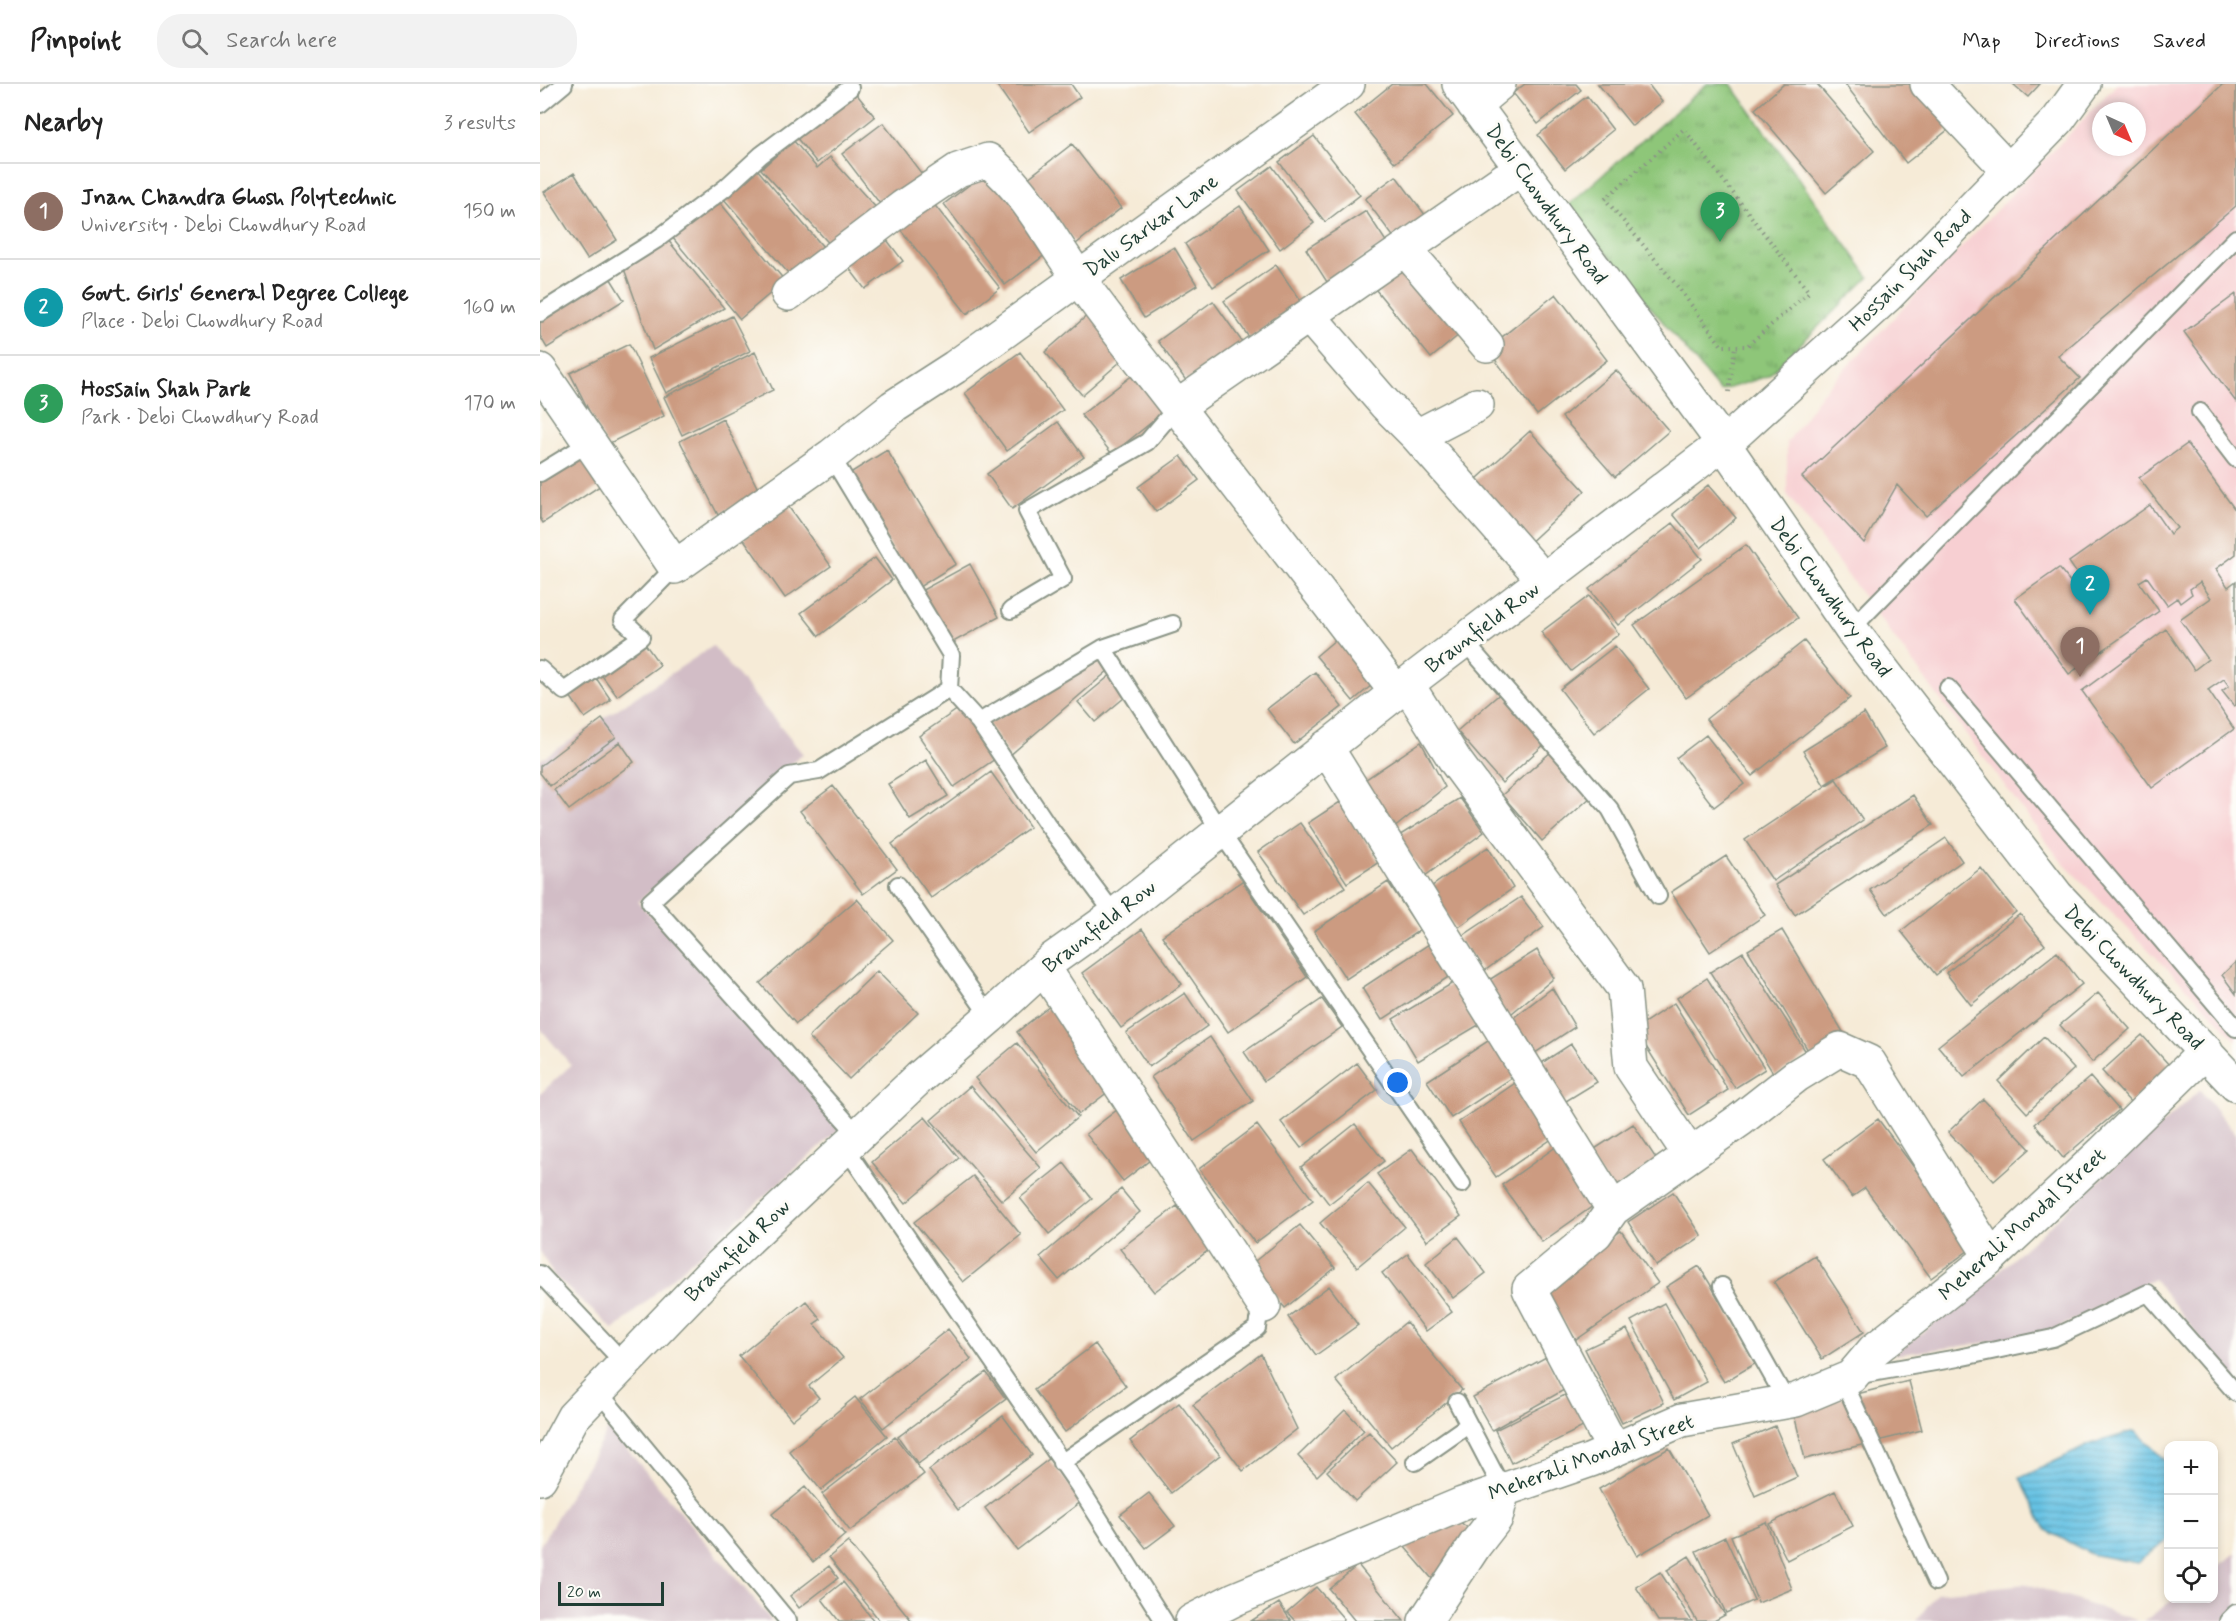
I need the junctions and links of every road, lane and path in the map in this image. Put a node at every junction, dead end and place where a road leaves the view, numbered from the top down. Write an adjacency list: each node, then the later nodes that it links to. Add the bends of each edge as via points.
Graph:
1 (564, 84): 8 (lane)
2 (1348, 84): 13 (street, Dalu Sarkar Lane)
3 (1499, 84): 7 (street)
4 (1927, 84): 10 (street)
5 (2084, 84): 10 (street, Hossain Shah Road, via 2058,120)
6 (850, 88): 15 (lane, via 656,240)
7 (1466, 94): 9 (street, Debi Chowdhury Road)
8 (540, 104)
9 (1521, 168): 12 (street); 25 (street, Debi Chowdhury Road)
10 (2009, 171): 25 (street, Hossain Shah Road, via 1888,295)
11 (2236, 238): 33 (lane)
12 (1405, 249): 16 (street); 17 (street)
13 (1078, 278): 14 (street, via 1007,176 988,160 958,170); 21 (street); 26 (street, Dalu Sarkar Lane)
14 (788, 294)
15 (540, 313)
16 (1309, 316): 21 (street); 23 (street)
17 (1487, 345)
18 (1735, 346): 18 (path, via 1747,346 1809,292 1684,129 1605,199 1722,346); 25 (path)
19 (540, 370): 24 (street)
20 (1477, 405): 23 (street)
21 (1177, 407): 31 (lane, via 1147,442 1027,511 1063,579); 39 (street)
22 (2200, 412): 27 (lane)
23 (1417, 436): 30 (street)
24 (590, 443): 28 (lane); 29 (street)
25 (1723, 443): 30 (street, Braunfield Row); 33 (street, Debi Chowdhury Road)
26 (831, 456): 29 (street, Dalu Sarkar Lane); 38 (lane, via 951,655)
27 (2236, 459)
28 (540, 473)
29 (675, 567): 36 (lane, via 623,620 641,637 564,691)
30 (1544, 580): 34 (street, Braunfield Row)
31 (1011, 610)
32 (1173, 624): 35 (lane)
33 (1851, 629): 49 (street, Debi Chowdhury Road, via 2057,896)
34 (1464, 641): 39 (street, Braunfield Row); 44 (lane, via 1610,809)
35 (1103, 648): 40 (lane); 42 (lane)
36 (540, 669)
37 (1948, 688): 48 (lane)
38 (949, 689): 40 (lane); 51 (lane, via 819,771 789,776 650,902)
39 (1402, 689): 41 (street, Braunfield Row); 52 (street, via 1624,989 1631,1067)
40 (979, 722): 45 (lane, via 1047,824)
41 (1326, 747): 42 (street, Braunfield Row); 54 (street)
42 (1220, 831): 45 (street, Braunfield Row); 53 (lane)
43 (898, 885): 47 (lane)
44 (1658, 896)
45 (1115, 915): 46 (street, Braunfield Row)
46 (1044, 968): 47 (street, Braunfield Row); 58 (street)
47 (990, 1017): 51 (street, Braunfield Row)
48 (2236, 1028)
49 (2206, 1051): 50 (street, Debi Chowdhury Road); 55 (street, Meherali Mondal Street)
50 (2236, 1085)
51 (851, 1141): 59 (street, Braunfield Row, via 708,1277); 68 (lane)
52 (1690, 1155): 54 (street); 55 (street, via 1796,1076 1840,1049 1869,1062)
53 (1462, 1184)
54 (1612, 1209): 66 (street, via 1596,1233 1528,1289)
55 (1991, 1257): 60 (street, Meherali Mondal Street, via 1874,1350)
56 (540, 1274): 59 (lane)
57 (1722, 1286): 64 (lane)
58 (1261, 1313): 68 (lane, via 1257,1328)
59 (625, 1364): 61 (street, Braunfield Row)
60 (1847, 1378): 62 (lane, via 2053,1338 2148,1293); 64 (street, Meherali Mondal Street); 71 (lane)
61 (598, 1391): 69 (street, Braunfield Row, via 573,1417); 74 (lane)
62 (2236, 1393)
63 (1457, 1402): 65 (lane)
64 (1787, 1402): 66 (street, Meherali Mondal Street, via 1682,1420)
65 (1468, 1425): 67 (lane); 70 (lane)
66 (1614, 1450): 70 (street, Meherali Mondal Street)
67 (1415, 1462)
68 (1061, 1463): 75 (lane)
69 (540, 1478)
70 (1503, 1490): 73 (street, via 1496,1518 1474,1545); 76 (street, Meherali Mondal Street, via 1235,1599)
71 (1936, 1582)
72 (2236, 1613): 77 (lane)
73 (1429, 1620)
74 (788, 1621)
75 (1164, 1621)
76 (1192, 1621)
77 (2228, 1621)

